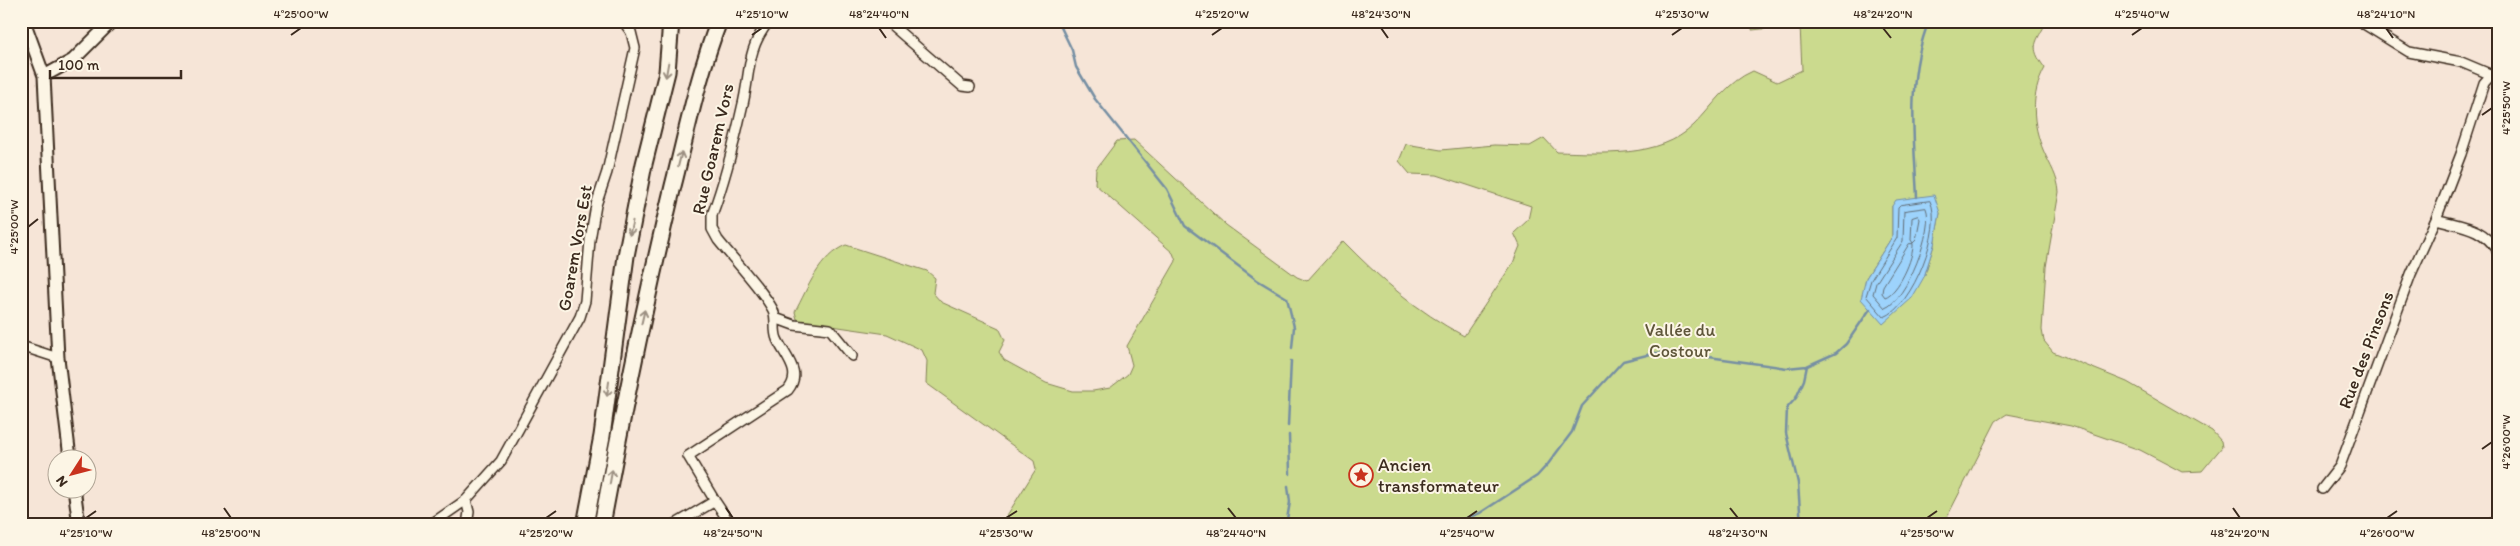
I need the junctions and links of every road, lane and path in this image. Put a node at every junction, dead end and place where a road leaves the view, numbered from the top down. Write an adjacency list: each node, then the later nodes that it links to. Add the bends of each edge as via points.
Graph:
1 (24, 21): 9 (street)
2 (112, 21): 9 (street, via 73,60)
3 (623, 21): 21 (street, Goarem Vors Est, via 631,32 635,48 607,172 596,206 585,301 580,317 501,461)
4 (671, 21): 26 (highway, one-way to 26, via 667,72 626,256 602,436)
5 (719, 21): 27 (highway, one-way to 5, via 667,213 704,59)
6 (769, 21): 14 (street, Rue Goarem Vors, via 758,34 751,53 743,105 712,215 712,229 774,311)
7 (887, 21): 11 (street, via 962,86)
8 (2359, 21): 10 (street, via 2409,52 2461,62)
9 (44, 76): 17 (street)
10 (2495, 76): 12 (street, Rue des Pinsons, via 2484,83)
11 (970, 88)
12 (2436, 220): 13 (street, via 2481,232); 19 (street, Rue des Pinsons, via 2412,274 2340,466)
13 (2499, 252)
14 (774, 318): 16 (street, via 794,325 830,329); 22 (street, Rue Goarem Vors, via 774,330 794,368 793,384 688,456)
15 (21, 346): 17 (street)
16 (852, 356)
17 (58, 358): 18 (street)
18 (69, 448)
19 (2322, 488)
20 (75, 498): 23 (street)
21 (466, 500): 24 (street, Goarem Vors Est); 25 (street, via 469,512)
22 (715, 501): 28 (street); 29 (street, Rue Goarem Vors)
23 (79, 525)
24 (430, 525)
25 (467, 525)
26 (585, 525)
27 (602, 525)
28 (674, 525)
29 (731, 525)

